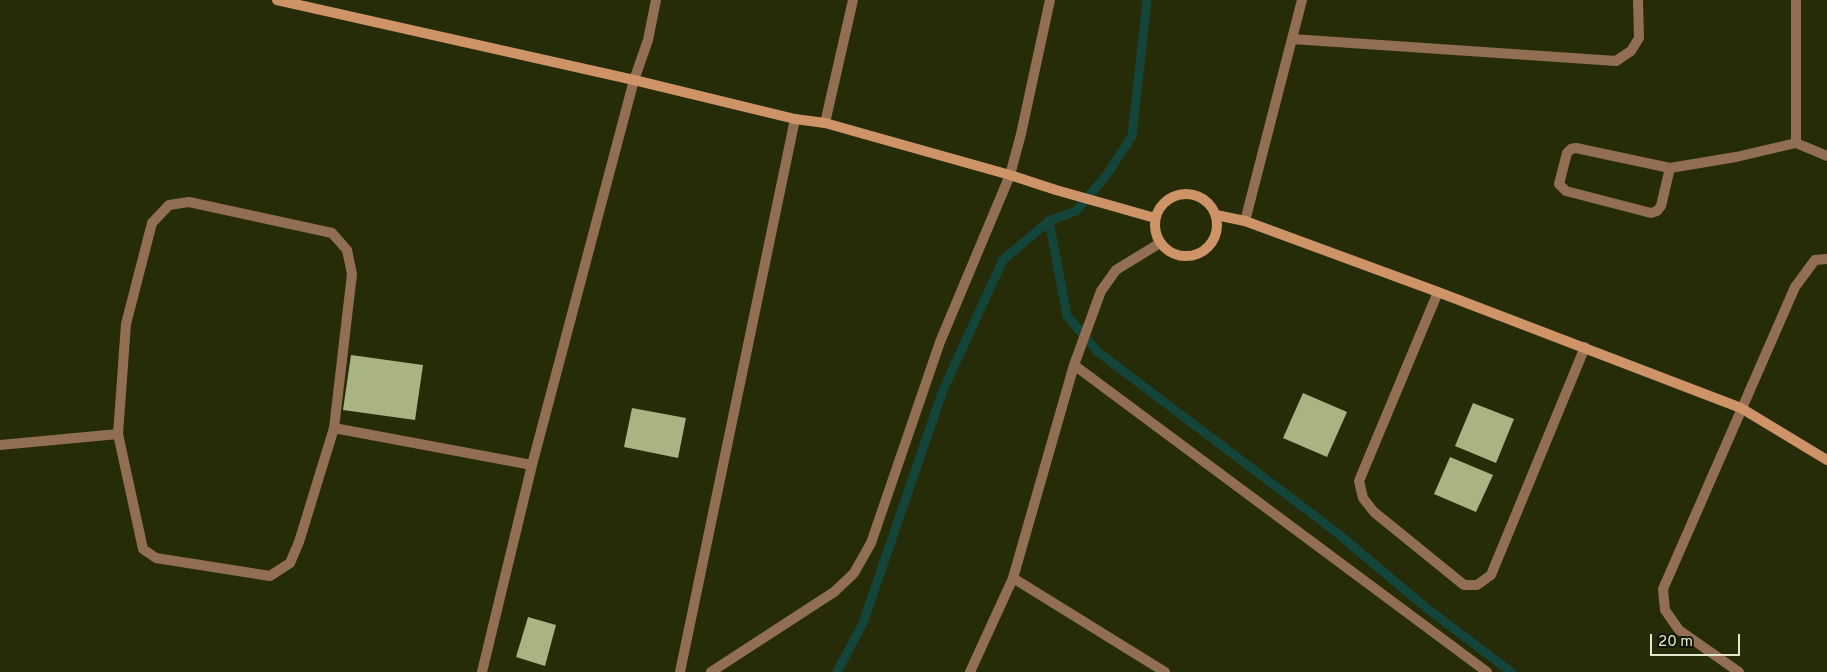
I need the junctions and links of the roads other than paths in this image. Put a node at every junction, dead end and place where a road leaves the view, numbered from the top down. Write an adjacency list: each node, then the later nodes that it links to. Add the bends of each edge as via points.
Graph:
1 (277, 0): 9 (street)
2 (656, 0): 9 (street, via 648,40)
3 (853, 0): 11 (street)
4 (1050, 0): 15 (street)
5 (1302, 0): 8 (street)
6 (1638, 0): 8 (street, via 1639,38 1631,51 1616,61)
7 (1796, 0): 12 (street)
8 (1292, 39): 18 (street)
9 (634, 80): 10 (street); 29 (street)
10 (795, 119): 11 (street); 32 (street)
11 (825, 123): 15 (street)
12 (1796, 143): 13 (street); 14 (street)
13 (1827, 156)
14 (1670, 168): 14 (street, via 1662,206 1651,213 1566,191 1559,184 1567,153 1576,148)
15 (1010, 175): 17 (street); 33 (street, via 940,342 871,543 854,573 834,592)
16 (1216, 215): 17 (street, via 1209,203 1198,195 1184,193 1171,197); 18 (street); 19 (street, via 1214,240 1194,255 1181,256 1169,252)
17 (1155, 218): 19 (street, via 1154,227)
18 (1245, 221): 21 (street)
19 (1160, 243): 23 (street, via 1116,270 1101,291)
20 (1827, 259): 24 (street, via 1815,260 1795,287)
21 (1438, 292): 22 (street); 22 (street, via 1359,481 1364,498 1374,512 1464,585 1477,585 1491,576)
22 (1585, 347): 24 (street)
23 (1074, 365): 30 (street); 36 (street)
24 (1741, 408): 28 (street); 37 (street, via 1663,589 1664,610 1679,630)
25 (334, 428): 26 (street, via 290,563 270,576 156,558 143,550); 26 (street, via 352,274 347,250 332,233 189,202 169,205 152,223 126,324); 29 (street)
26 (118, 434): 27 (street)
27 (0, 445)
28 (1827, 460)
29 (532, 465): 31 (street)
30 (1013, 578): 34 (street); 35 (street)
31 (482, 672)
32 (680, 672)
33 (711, 672)
34 (970, 672)
35 (1165, 672)
36 (1487, 672)
37 (1739, 672)

